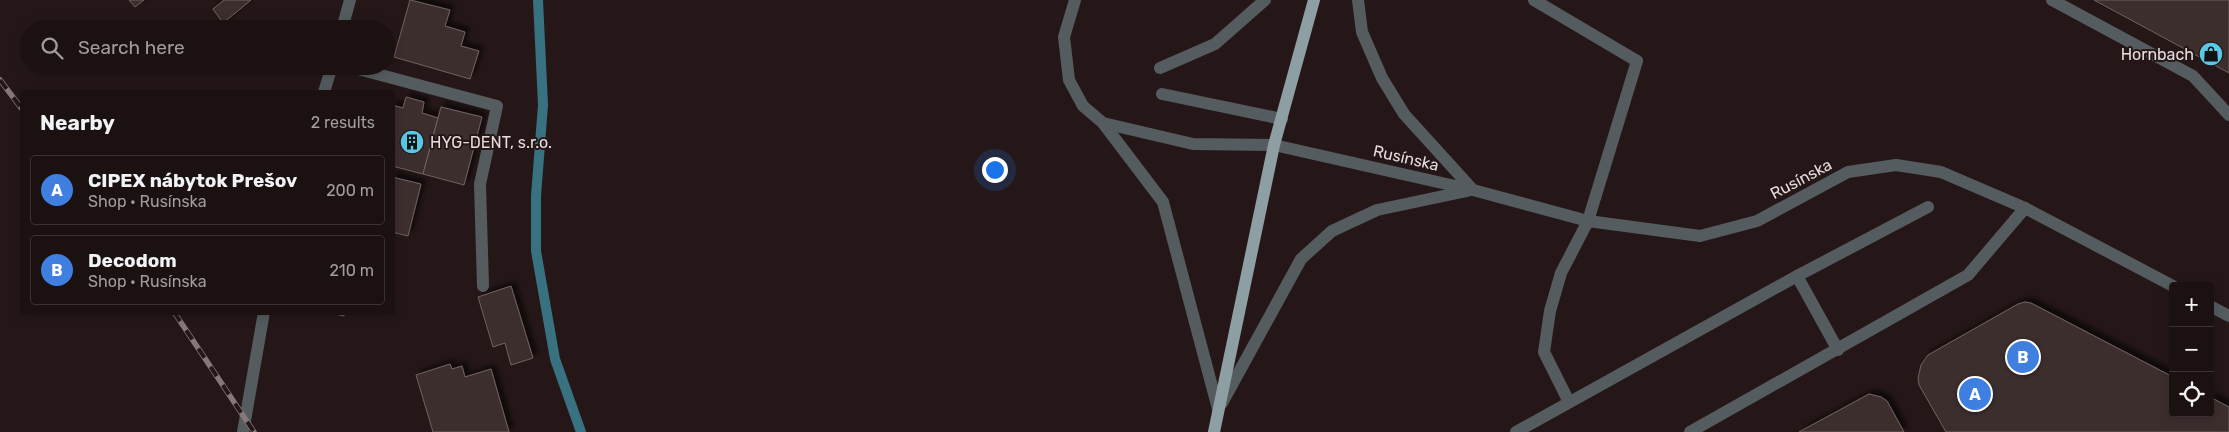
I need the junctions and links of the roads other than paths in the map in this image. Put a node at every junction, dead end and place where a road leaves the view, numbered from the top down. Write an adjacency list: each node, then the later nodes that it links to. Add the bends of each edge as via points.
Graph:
1 (350, 0): 8 (street)
2 (1075, 0): 16 (street, via 1064,37 1069,80 1083,106)
3 (1266, 0): 9 (street, via 1215,44)
4 (1314, 0): 15 (main road)
5 (1358, 0): 18 (street, via 1362,32 1382,78 1404,114)
6 (1534, 0): 21 (street, via 1637,61)
7 (2052, 0): 14 (street, via 2193,76)
8 (344, 20)
9 (1160, 68)
10 (329, 75): 12 (street)
11 (381, 75): 24 (street, via 498,106 480,184)
12 (325, 90)
13 (1162, 94): 15 (street)
14 (2229, 115)
15 (1282, 118): 17 (main road)
16 (1103, 123): 17 (street, Rusínska, via 1192,144); 30 (street, via 1164,202)
17 (1274, 145): 18 (street, Rusínska); 30 (main road)
18 (1473, 190): 21 (street, Rusínska); 30 (street, via 1377,210 1332,231 1301,259)
19 (1928, 207): 22 (street)
20 (2025, 208): 21 (street, Rusínska, via 1941,172 1896,164 1848,172 1757,221 1700,236); 23 (street, Rusínska); 28 (street, via 1968,275)
21 (1588, 221): 29 (street, via 1562,273 1550,311 1544,352)
22 (1797, 276): 28 (street); 29 (street)
23 (2169, 284)
24 (483, 286)
25 (2214, 308): 27 (street)
26 (263, 315): 31 (street)
27 (2229, 316)
28 (1838, 350): 34 (street)
29 (1569, 402): 33 (street)
30 (1218, 409): 32 (main road)
31 (243, 432)
32 (1214, 432)
33 (1516, 432)
34 (1690, 432)

